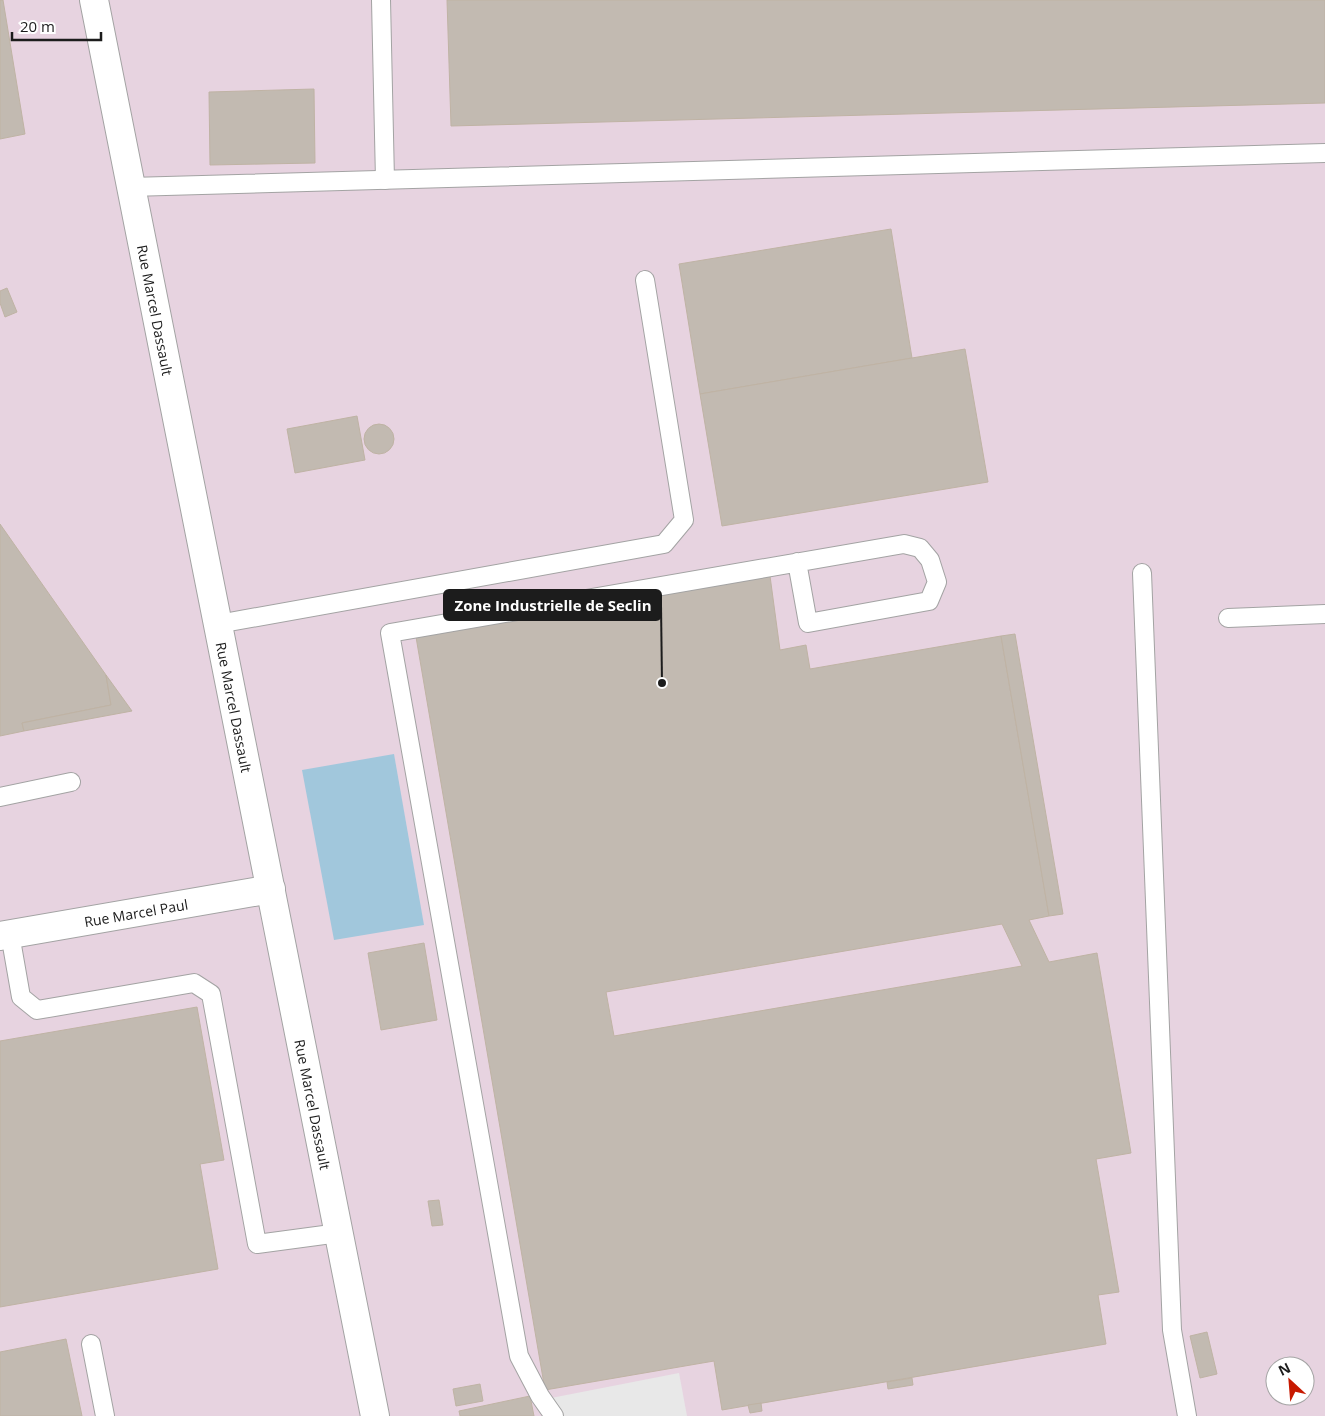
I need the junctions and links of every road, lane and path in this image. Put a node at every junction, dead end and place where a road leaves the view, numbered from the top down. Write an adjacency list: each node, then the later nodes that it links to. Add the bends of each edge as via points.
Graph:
1 (94, 0): 5 (street, Rue Marcel Dassault)
2 (381, 0): 4 (lane)
3 (1325, 153): 4 (lane)
4 (385, 180): 5 (lane)
5 (130, 187): 11 (street, Rue Marcel Dassault)
6 (645, 280): 11 (lane, via 684,520 664,544)
7 (797, 562): 7 (lane, via 904,544 920,548 930,560 937,582 929,601 808,623); 20 (lane, via 390,633 519,1356)
8 (1142, 573): 21 (lane, via 1172,1330)
9 (1325, 614): 10 (lane)
10 (1228, 618)
11 (218, 624): 14 (street, Rue Marcel Dassault)
12 (71, 782): 13 (lane)
13 (0, 797)
14 (271, 889): 15 (street, Rue Marcel Paul); 16 (street, Rue Marcel Dassault)
15 (5, 935): 16 (lane, via 22,997 38,1010 194,984 211,994 257,1244)
16 (339, 1233): 19 (street, Rue Marcel Dassault)
17 (91, 1344): 18 (lane)
18 (105, 1416)
19 (375, 1416)
20 (554, 1416)
21 (1186, 1416)

